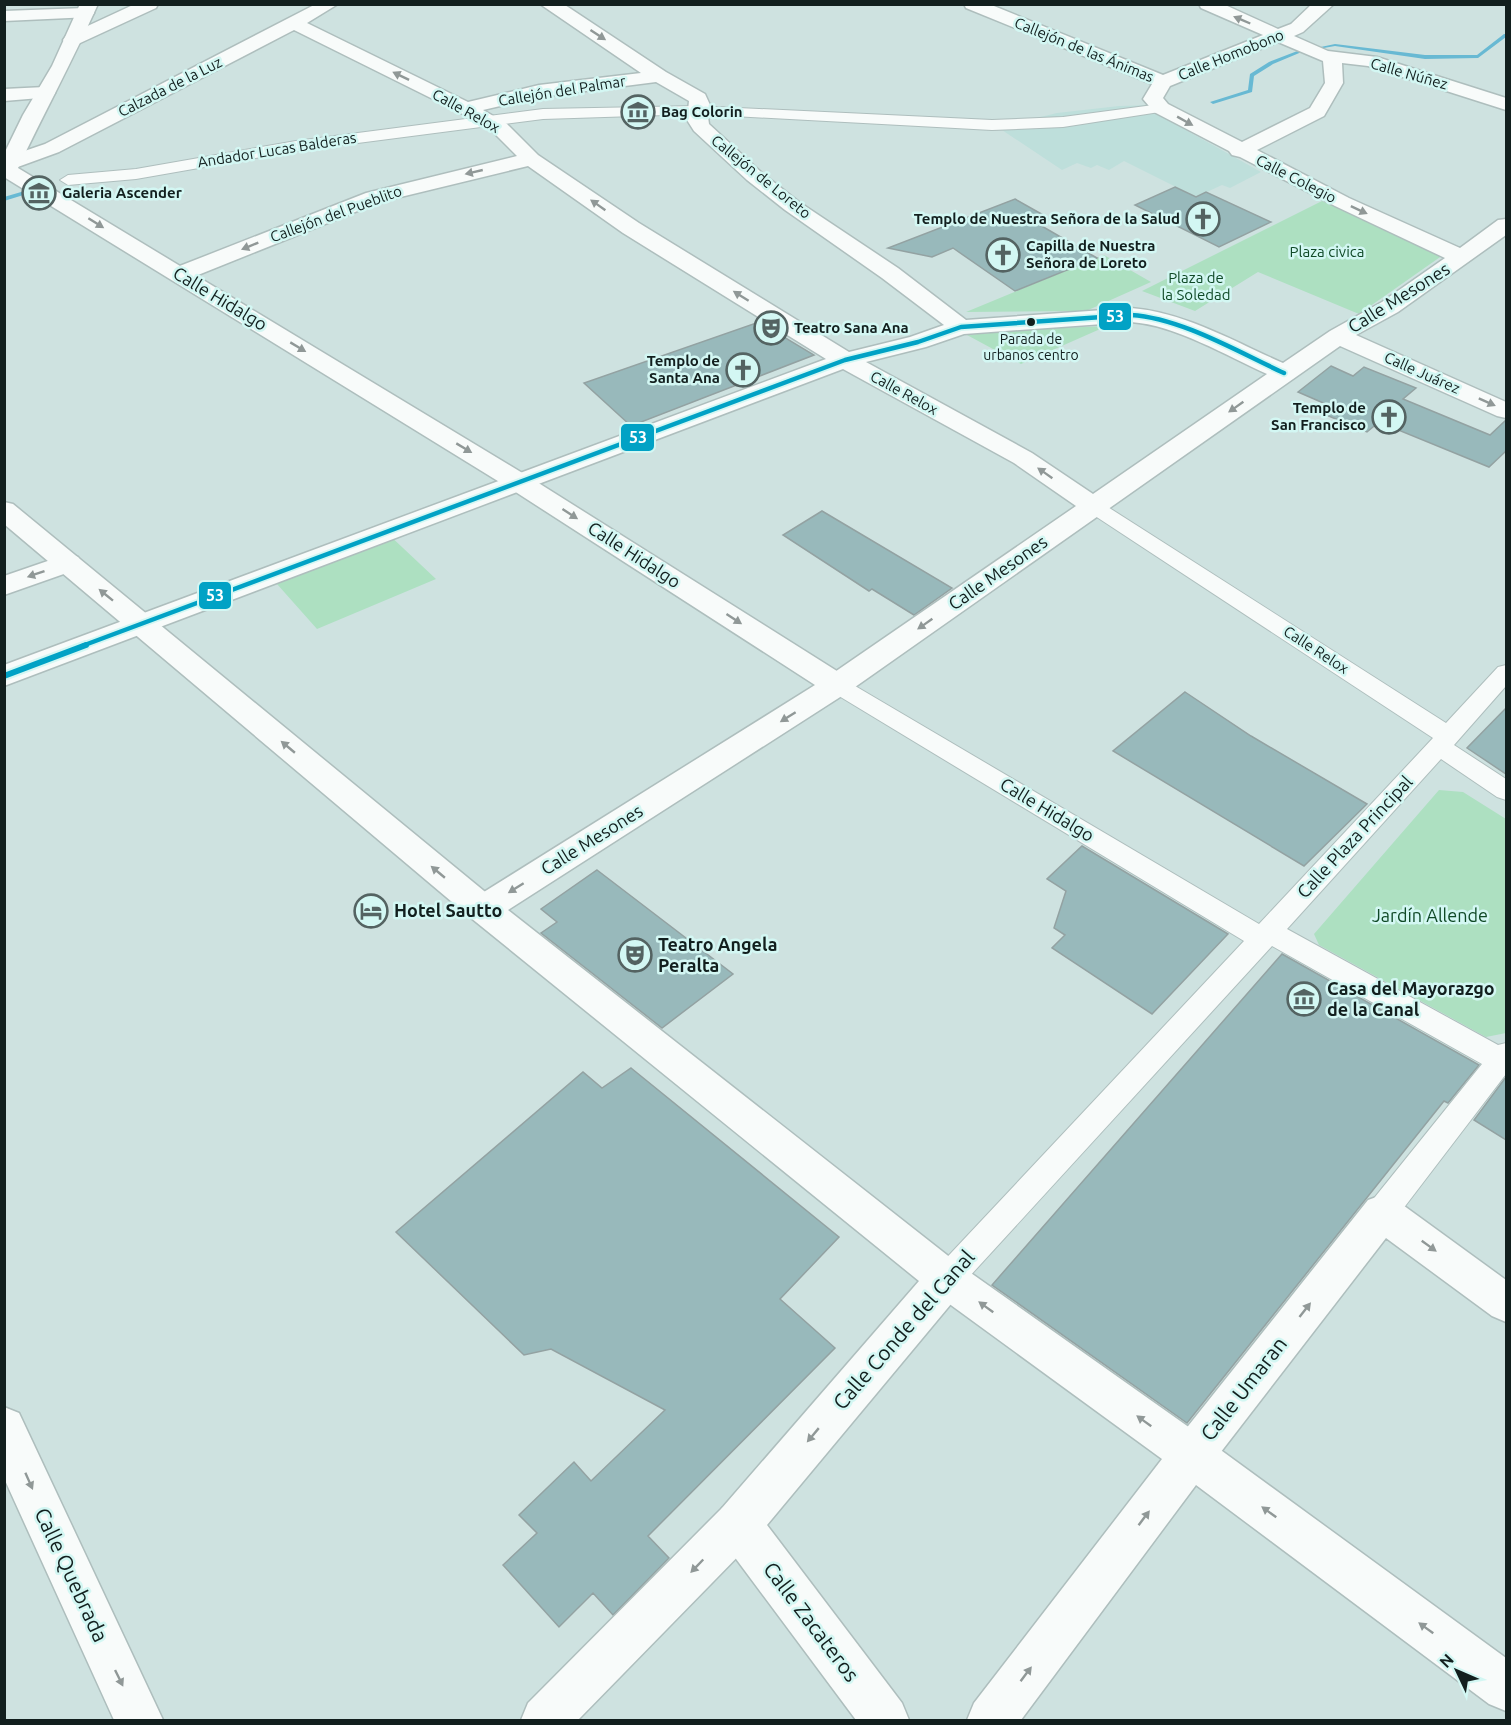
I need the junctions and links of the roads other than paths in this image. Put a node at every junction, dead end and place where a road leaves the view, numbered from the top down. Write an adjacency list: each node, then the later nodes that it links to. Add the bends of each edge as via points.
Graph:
1 (150, 4): 13 (street)
2 (330, 4): 11 (street, Calzada de la Luz)
3 (548, 4): 15 (street, Callejón de Loreto, one-way to 15)
4 (972, 4): 10 (street, Callejón de las Ánimas)
5 (1028, 4): 10 (street)
6 (1207, 4): 12 (street, Calle Núñez, one-way to 6)
7 (1326, 4): 12 (street, Calle Homobono, via 1314,10 1298,28)
8 (87, 9): 9 (street); 13 (street)
9 (4, 16)
10 (1000, 16): 16 (street, Callejón de las Ánimas)
11 (294, 23): 20 (street, Calle Relox, one-way to 11); 26 (street, Calzada de la Luz)
12 (1278, 35): 14 (street, Calle Núñez); 16 (street, Calle Homobono)
13 (72, 40): 17 (street)
14 (1332, 58): 19 (street, Calle Núñez, via 1370,61); 24 (street, via 1334,83 1317,112)
15 (659, 76): 20 (street, Callejón del Palmar, via 539,91); 22 (street, Callejón de Loreto, via 698,98)
16 (1163, 82): 21 (street, via 1153,99)
17 (45, 93): 18 (street); 26 (street)
18 (4, 95)
19 (1506, 104)
20 (466, 108): 23 (street, Calle Relox)
21 (1161, 108): 22 (street, Andador Lucas Balderas, via 1063,122 992,125 820,116); 24 (street, Calle Colegio, one-way to 24)
22 (697, 115): 23 (street, Andador Lucas Balderas, via 543,114); 31 (street, Callejón de Loreto, via 722,148 792,206)
23 (487, 120): 25 (street, Calle Relox); 27 (street, Andador Lucas Balderas, via 296,146 136,174)
24 (1239, 151): 29 (street, Calle Colegio, one-way to 29)
25 (531, 159): 30 (street, Callejón del Pueblito, one-way to 30, via 373,197); 33 (street, Calle Relox, one-way to 25, via 631,228)
26 (7, 168): 30 (street, Calle Hidalgo, one-way to 30)
27 (68, 180)
28 (1506, 225): 29 (street, Calle Mesones)
29 (1462, 257): 32 (street, Calle Mesones, via 1390,307)
30 (180, 274): 36 (street, Calle Hidalgo, one-way to 36)
31 (961, 327): 33 (street); 34 (street, via 1108,315 1146,316 1199,334)
32 (1338, 336): 34 (street, Calle Mesones); 35 (street, Calle Juárez, one-way to 35)
33 (845, 360): 36 (street); 37 (street, Calle Relox, one-way to 33, via 1023,458)
34 (1284, 373): 37 (street, Calle Mesones, one-way to 37)
35 (1506, 411)
36 (520, 483): 41 (street); 44 (street, Calle Hidalgo, one-way to 44)
37 (1093, 506): 44 (street, Calle Mesones, one-way to 44); 45 (street, Calle Relox)
38 (4, 510): 39 (street)
39 (68, 563): 40 (street, one-way to 40); 41 (street, one-way to 39)
40 (4, 586)
41 (142, 624): 43 (street); 47 (street, one-way to 41)
42 (1506, 672): 45 (street, Calle Plaza Principal)
43 (4, 676)
44 (837, 685): 47 (street, Calle Mesones, one-way to 47); 48 (street, Calle Hidalgo)
45 (1444, 741): 46 (street, Calle Relox); 48 (street, Calle Plaza Principal)
46 (1506, 792)
47 (483, 909): 51 (street)
48 (1264, 935): 49 (street, Calle Hidalgo); 51 (street, Calle Conde del Canal)
49 (1504, 1058): 50 (street, Calle Umaran)
50 (1382, 1212): 52 (street, one-way to 52); 54 (street, Calle Umaran, one-way to 50)
51 (947, 1279): 54 (street, one-way to 51); 55 (street, Calle Conde del Canal, one-way to 55)
52 (1506, 1303)
53 (4, 1428): 57 (street, Calle Quebrada, one-way to 57)
54 (1192, 1455): 56 (street, one-way to 54); 60 (street, Calle Umaran, one-way to 54)
55 (738, 1524): 58 (street, Calle Conde del Canal, one-way to 58); 59 (street, Calle Zacateros)
56 (1506, 1688)
57 (139, 1720)
58 (545, 1720)
59 (885, 1720)
60 (991, 1720)

